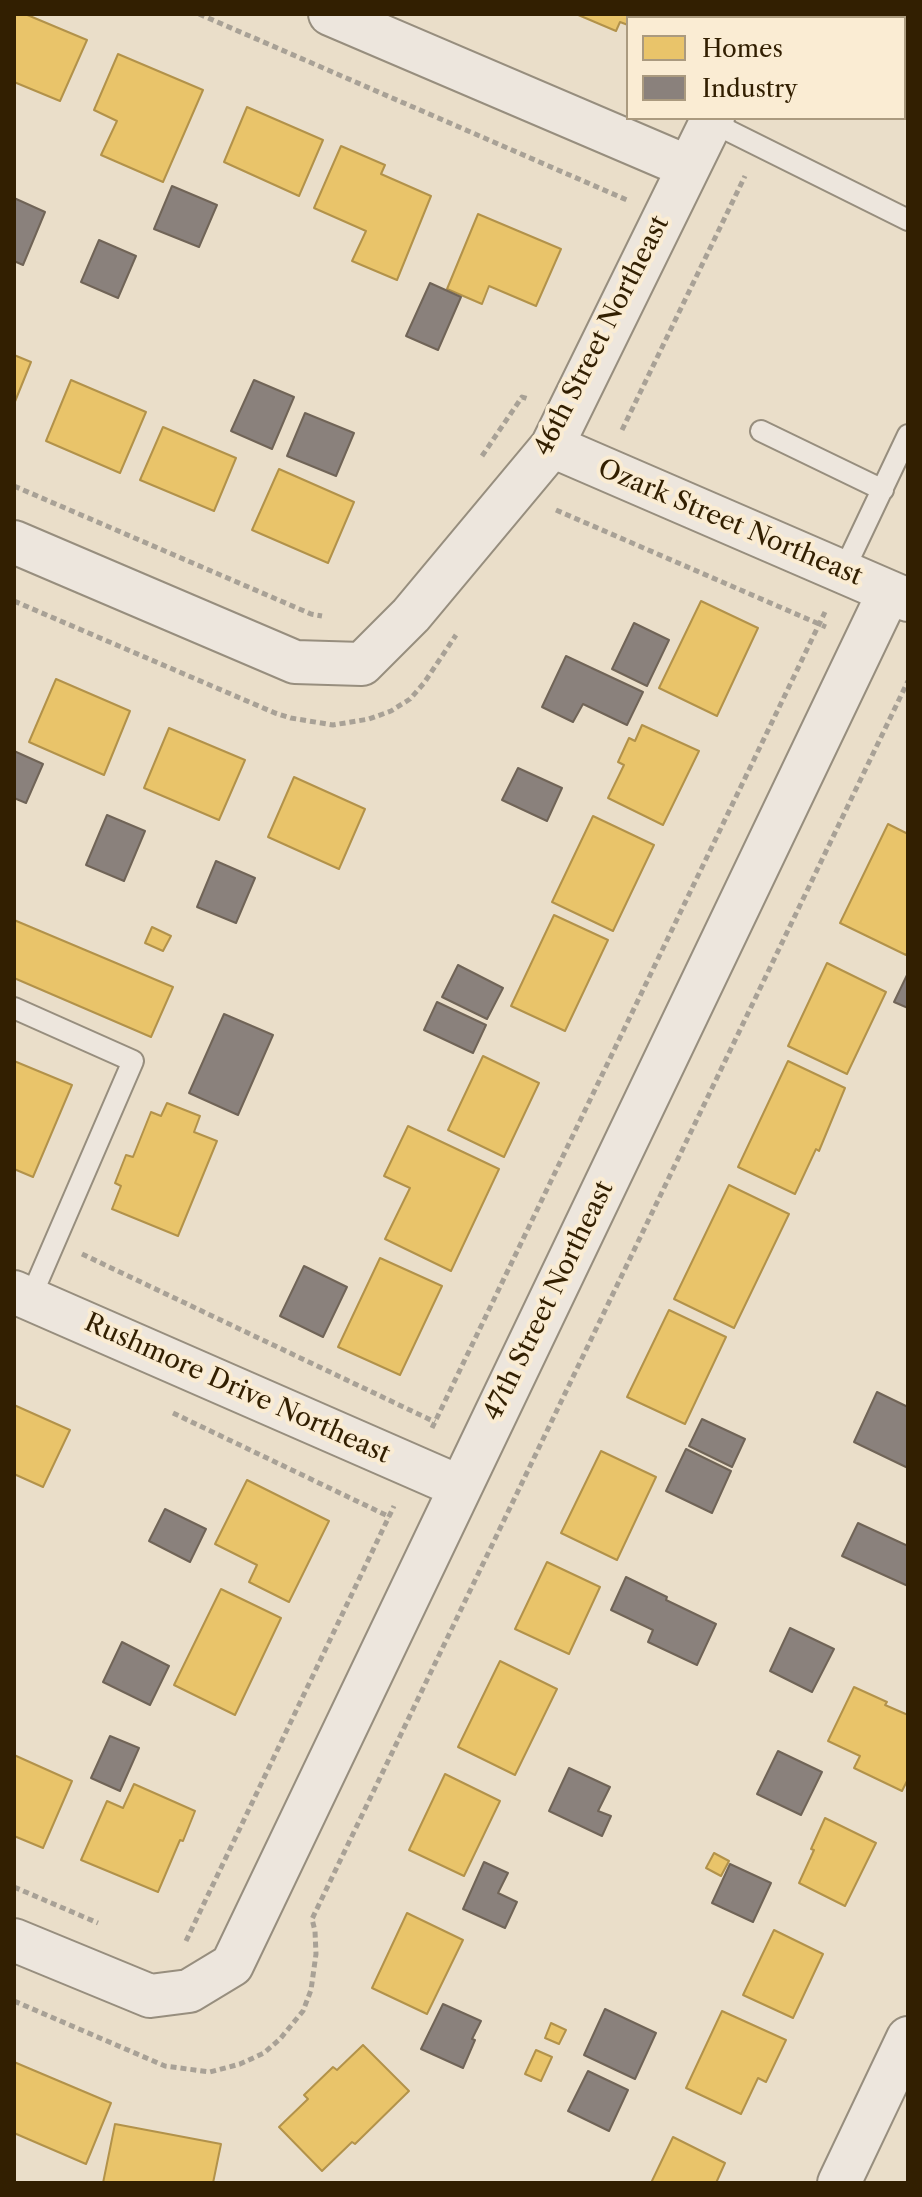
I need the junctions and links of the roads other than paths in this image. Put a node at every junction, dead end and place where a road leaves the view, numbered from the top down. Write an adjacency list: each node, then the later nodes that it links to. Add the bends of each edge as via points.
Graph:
1 (330, 14): 3 (street)
2 (712, 120): 3 (street, 46th Street Northeast); 4 (lane)
3 (688, 167): 7 (street, 46th Street Northeast)
4 (908, 220)
5 (761, 431): 8 (lane)
6 (908, 435): 8 (lane)
7 (552, 446): 9 (street, 46th Street Northeast, via 411,615 362,664 295,662); 10 (street, Ozark Street Northeast)
8 (883, 490): 10 (lane)
9 (14, 542)
10 (843, 572): 11 (street, Ozark Street Northeast)
11 (898, 596): 14 (street, 47th Street Northeast)
12 (14, 1008): 13 (lane, via 133,1061 56,1241)
13 (22, 1295): 14 (street, Rushmore Drive Northeast)
14 (460, 1487): 15 (street, 47th Street Northeast, via 232,1965 189,1991 150,1996)
15 (14, 1940)
16 (908, 2038): 17 (street)
17 (839, 2183)

